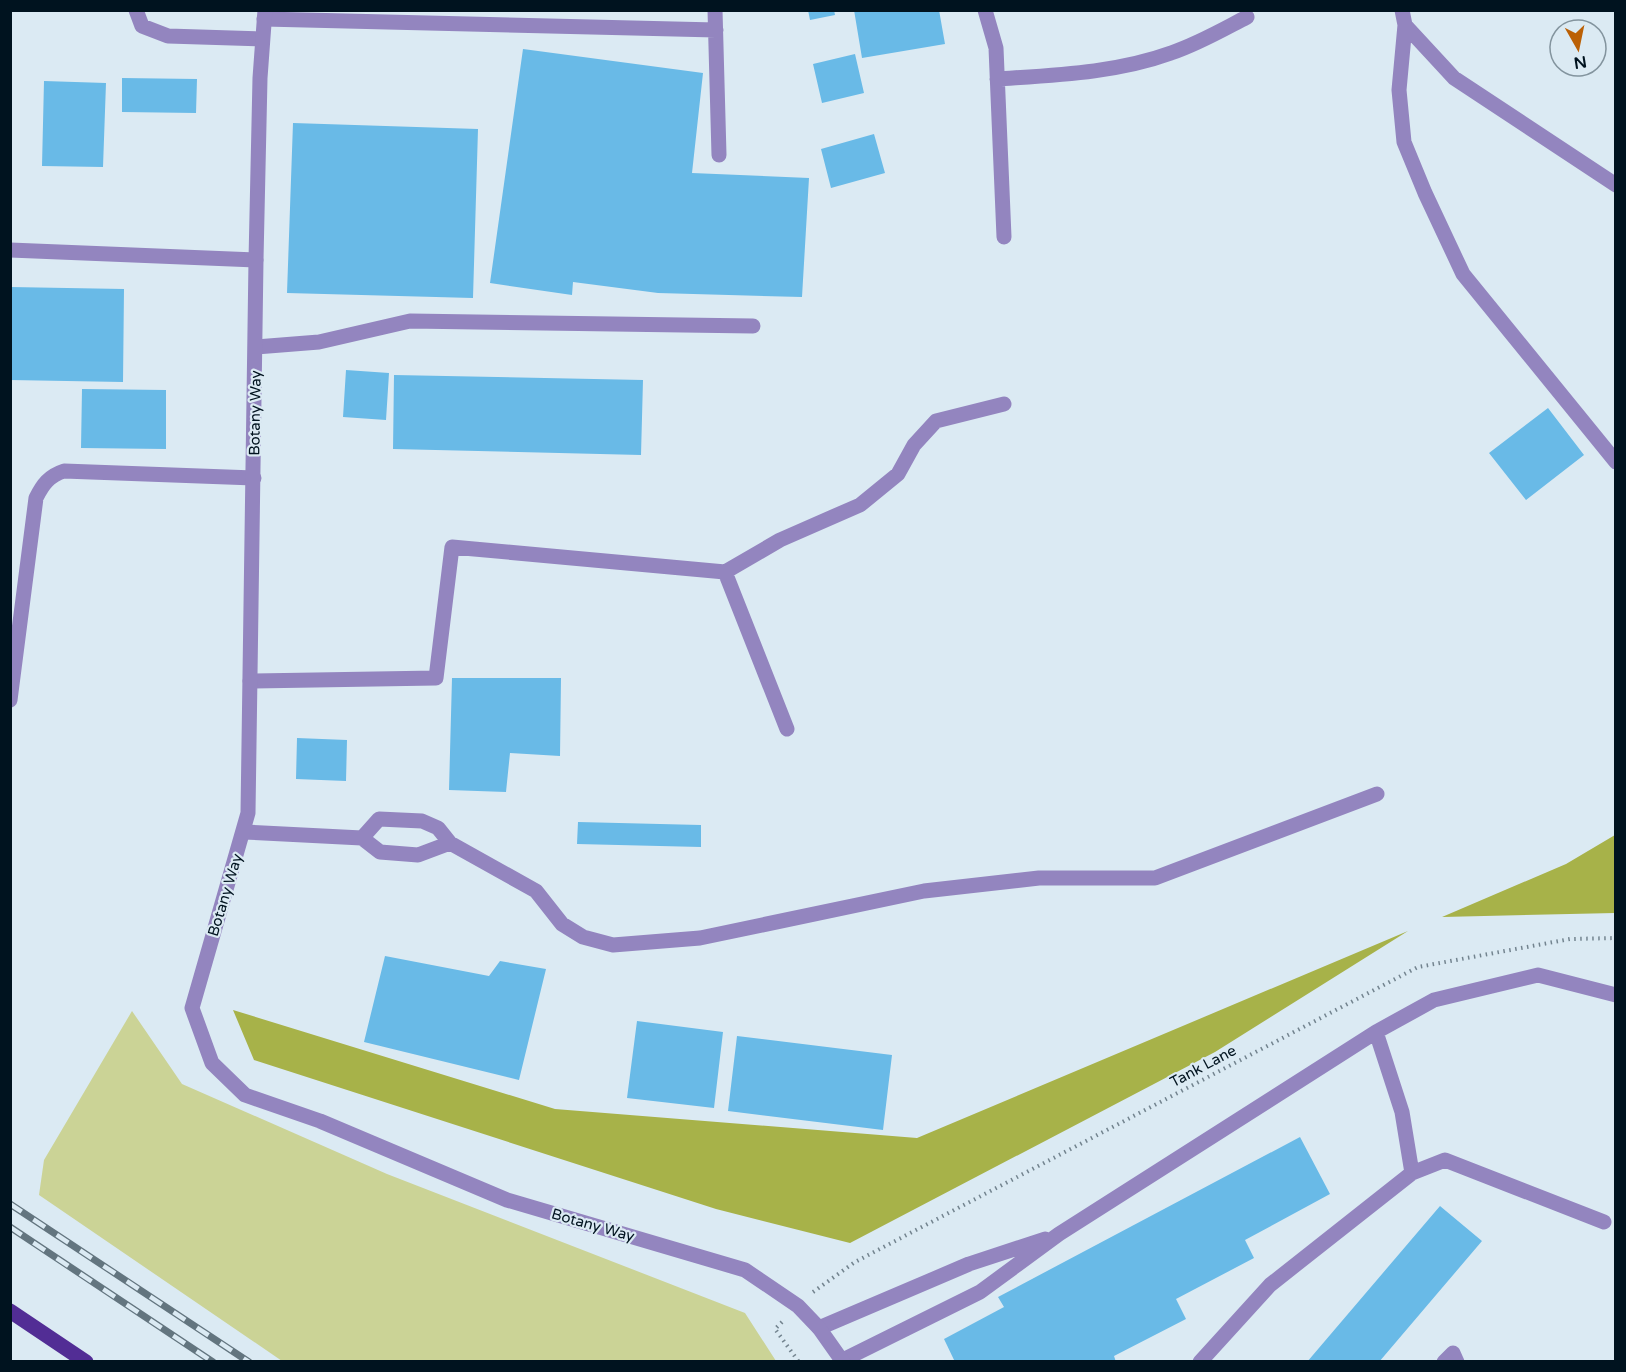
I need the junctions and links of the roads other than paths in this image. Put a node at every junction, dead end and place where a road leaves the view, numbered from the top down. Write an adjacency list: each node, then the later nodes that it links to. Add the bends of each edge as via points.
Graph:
1 (136, 10): 8 (street, via 142,26 168,36)
2 (715, 10): 7 (street)
3 (986, 10): 9 (street, via 996,48)
4 (264, 15): 7 (street); 8 (street, Botany Way)
5 (1246, 17): 9 (street, via 1170,54 1131,64 1065,75)
6 (1403, 18): 11 (street, via 1454,78); 18 (street, via 1399,90 1404,142 1463,274)
7 (716, 30): 10 (street)
8 (262, 39): 14 (street, Botany Way)
9 (998, 79): 12 (street)
10 (719, 155)
11 (1616, 185)
12 (1004, 237)
13 (10, 250): 14 (street)
14 (256, 260): 16 (street, Botany Way)
15 (753, 326): 16 (street, via 410,321 319,342)
16 (255, 347): 19 (street, Botany Way)
17 (1004, 404): 20 (street, via 936,422 914,445 898,474 860,504 780,540)
18 (1616, 462)
19 (254, 478): 21 (street, Botany Way); 22 (street, via 64,471 43,484 36,498)
20 (725, 572): 21 (street, via 452,547 436,678); 23 (street)
21 (250, 681): 25 (street, Botany Way, via 248,813)
22 (10, 700)
23 (788, 729)
24 (1377, 794): 27 (street, via 1155,878 1039,878 924,891 700,938 613,945 583,937 562,924 536,891)
25 (244, 832): 26 (street); 34 (street, Botany Way, via 192,1008 212,1063 245,1095 320,1121 507,1200 745,1270 798,1306)
26 (362, 838): 27 (street, via 380,852 418,855); 27 (street, via 379,819 422,821 438,828)
27 (450, 843)
28 (1616, 995): 29 (street, via 1538,975 1434,1000)
29 (1376, 1032): 30 (street, via 1402,1112); 32 (street)
30 (1413, 1173): 31 (street, via 1445,1160); 37 (street, via 1270,1285)
31 (1604, 1222)
32 (1059, 1234): 34 (street, via 969,1264); 35 (street, via 980,1292)
33 (10, 1311): 36 (main road)
34 (819, 1328): 35 (street, Botany Way)
35 (843, 1361)
36 (86, 1362)
37 (1200, 1362)
38 (1444, 1362): 39 (street, via 1453,1353)
39 (1457, 1362)

